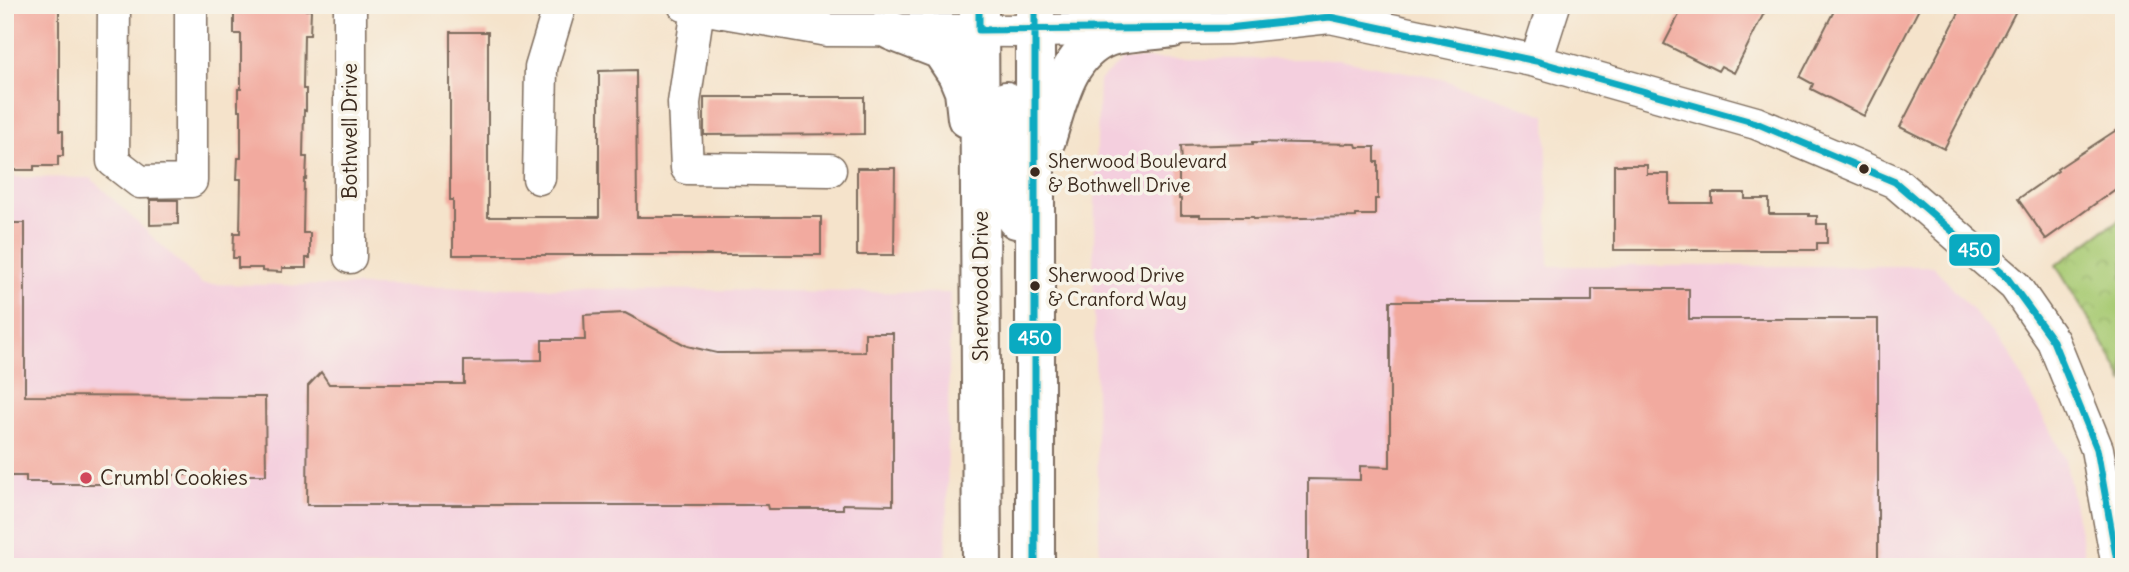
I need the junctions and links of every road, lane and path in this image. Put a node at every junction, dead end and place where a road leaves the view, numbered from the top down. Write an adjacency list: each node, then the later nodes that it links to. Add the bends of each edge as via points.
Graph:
1 (114, 5): 2 (street, via 113,161 140,183 191,181)
2 (191, 5)
3 (351, 5): 19 (street, Bothwell Drive)
4 (560, 5): 18 (street, via 541,68)
5 (802, 5): 10 (street)
6 (1264, 5): 11 (street)
7 (1554, 5): 14 (street)
8 (691, 6): 10 (street); 16 (street, via 684,103 687,168)
9 (1005, 16): 12 (street); 13 (street); 15 (main road, Sherwood Drive); 17 (main road); 20 (main road, via 1010,195)
10 (758, 18): 13 (street, via 827,30)
11 (1310, 18): 12 (street, via 1228,28); 14 (street, via 1330,17)
12 (1173, 28): 17 (main road, via 1109,37 1088,49 1070,69)
13 (892, 31): 15 (main road, via 942,50 964,91 968,127)
14 (1536, 61): 23 (street, via 1756,123 1895,182 2008,279 2053,341 2097,449)
15 (980, 143): 21 (main road, Sherwood Drive)
16 (830, 170)
17 (1035, 176): 20 (main road)
18 (539, 178)
19 (351, 257)
20 (1035, 293): 22 (main road)
21 (984, 556)
22 (1035, 567)
23 (2118, 567)

